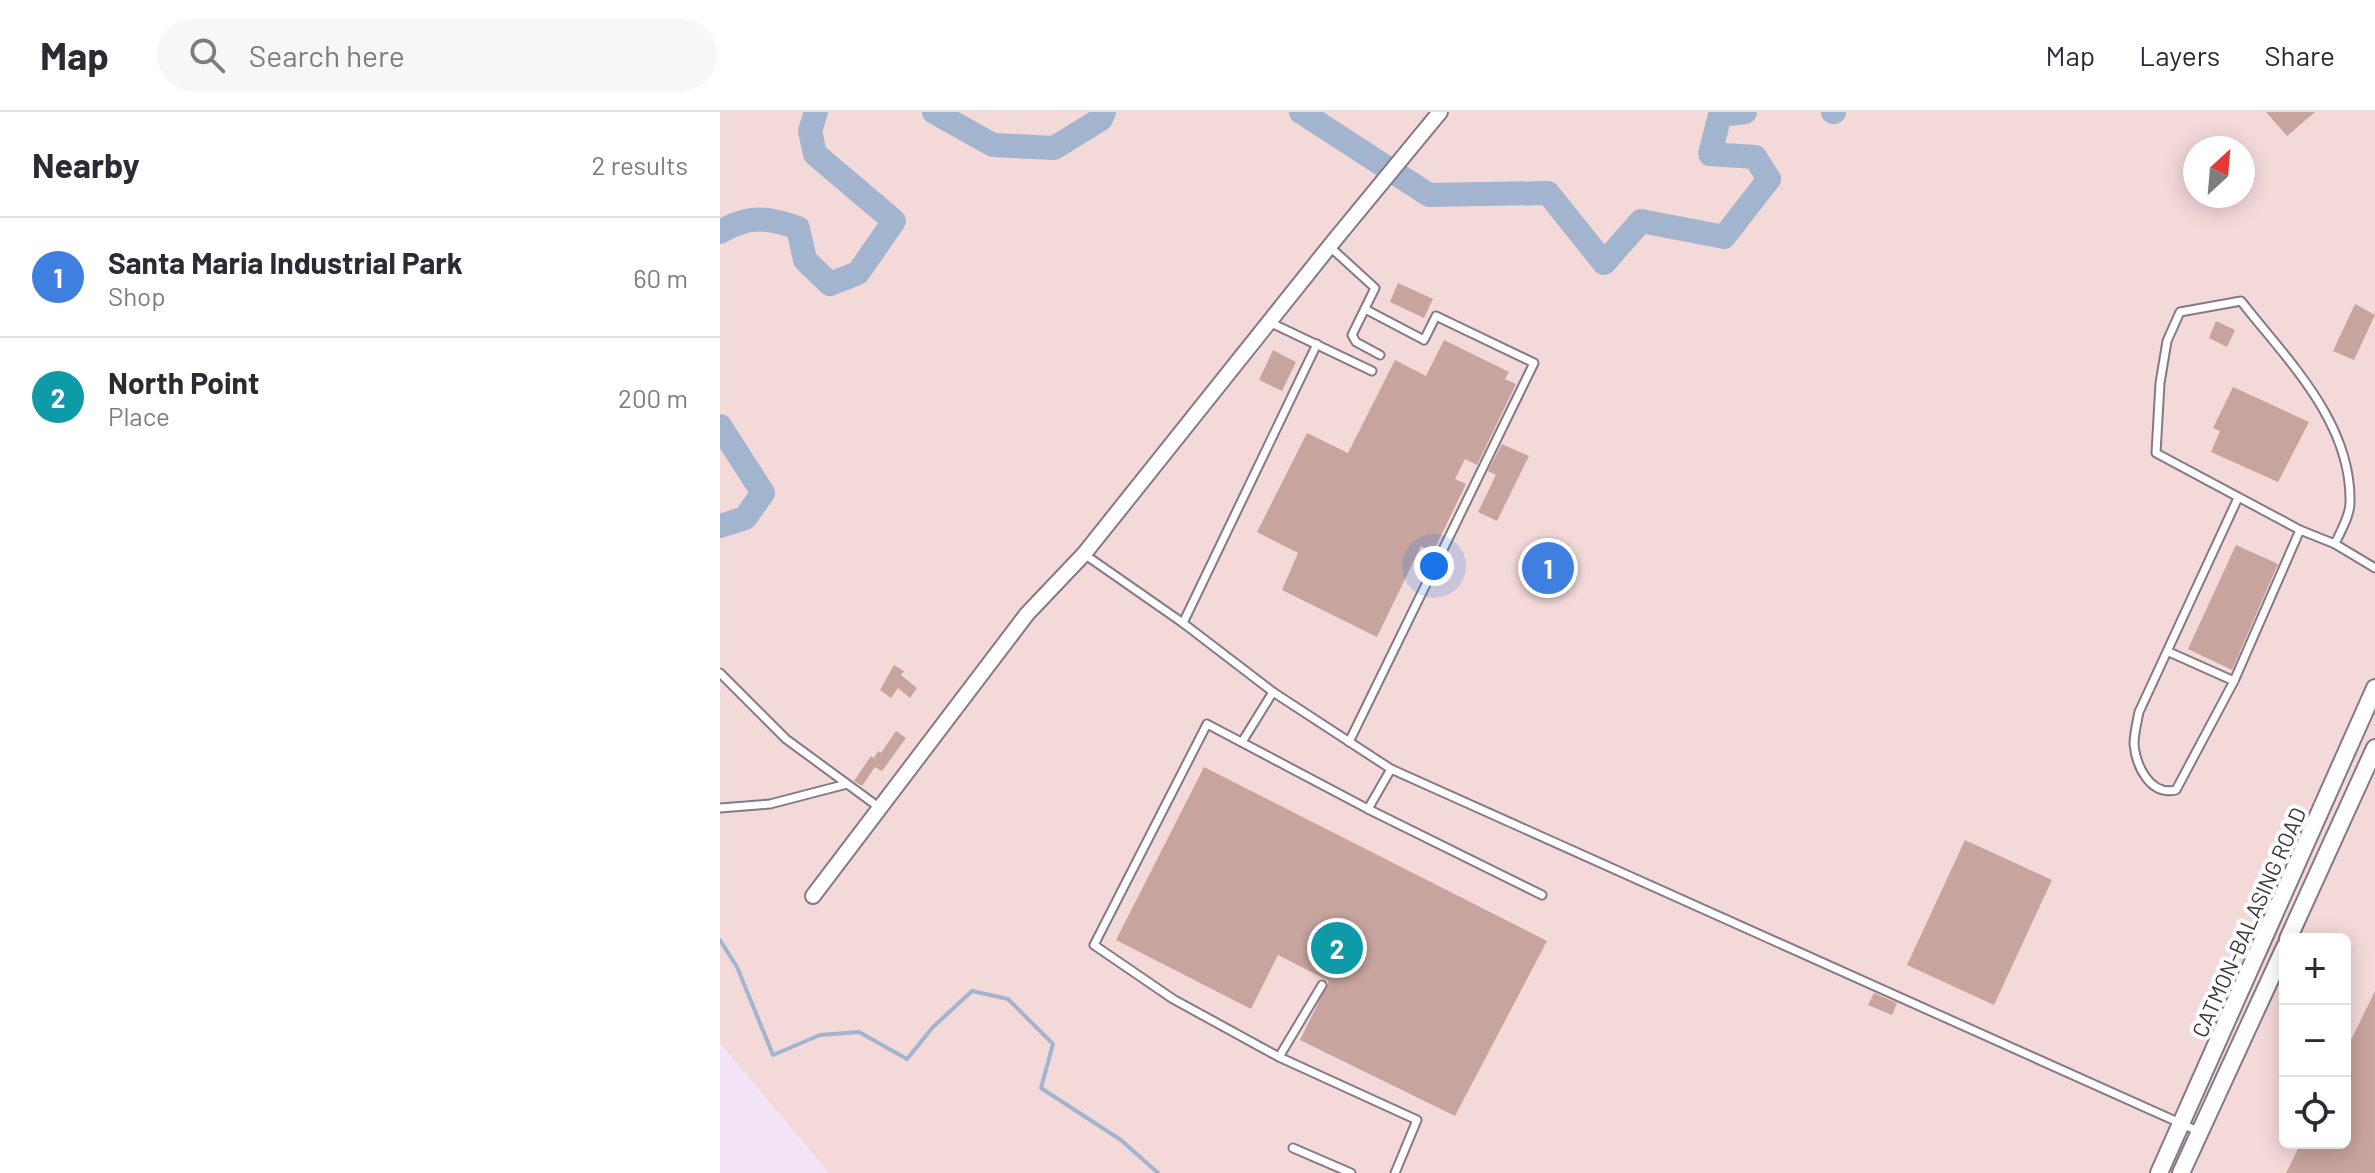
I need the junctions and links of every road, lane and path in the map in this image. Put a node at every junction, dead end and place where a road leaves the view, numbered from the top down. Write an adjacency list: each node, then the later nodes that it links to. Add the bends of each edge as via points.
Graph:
1 (1440, 112): 2 (street)
2 (1329, 246): 3 (lane, via 1375,288); 4 (street)
3 (1365, 309): 6 (lane, via 1353,339); 20 (lane, via 1424,340 1436,316 1534,363)
4 (1269, 322): 5 (lane); 11 (street)
5 (1317, 344): 7 (lane); 13 (lane)
6 (1380, 355)
7 (1372, 371)
8 (2238, 498): 9 (lane); 10 (lane, via 2156,453 2167,341 2180,312 2241,301 2327,411 2346,465 2351,506); 14 (lane)
9 (2300, 530): 10 (lane); 16 (lane)
10 (2335, 544): 12 (lane)
11 (1084, 554): 13 (lane); 25 (street, via 1027,614)
12 (2375, 568)
13 (1183, 623): 18 (lane)
14 (2169, 652): 16 (lane); 16 (lane, via 2139,712 2134,743 2142,773 2167,792 2176,790)
15 (720, 673): 23 (lane, via 786,739)
16 (2234, 681)
17 (2375, 688): 33 (street, CATMON-BALASING ROAD)
18 (1273, 692): 19 (lane); 20 (lane)
19 (1242, 742): 26 (lane); 32 (lane, via 1207,724 1094,945 1173,999)
20 (1349, 742): 22 (lane)
21 (2375, 748): 29 (street, CATMON-BALASING ROAD)
22 (1391, 769): 26 (lane); 33 (lane)
23 (847, 784): 24 (lane, via 770,804); 25 (lane)
24 (720, 808)
25 (880, 808): 28 (street)
26 (1368, 809): 27 (lane)
27 (1542, 895)
28 (813, 896)
29 (2291, 933)
30 (2279, 960): 34 (street, CATMON-BALASING ROAD)
31 (1322, 985): 32 (lane)
32 (1279, 1057): 37 (lane, via 1417,1120)
33 (2182, 1124): 34 (lane); 38 (street, CATMON-BALASING ROAD)
34 (2201, 1132): 39 (street, CATMON-BALASING ROAD)
35 (1293, 1148): 36 (lane)
36 (1351, 1173)
37 (1395, 1173)
38 (2159, 1173)
39 (2181, 1173)

